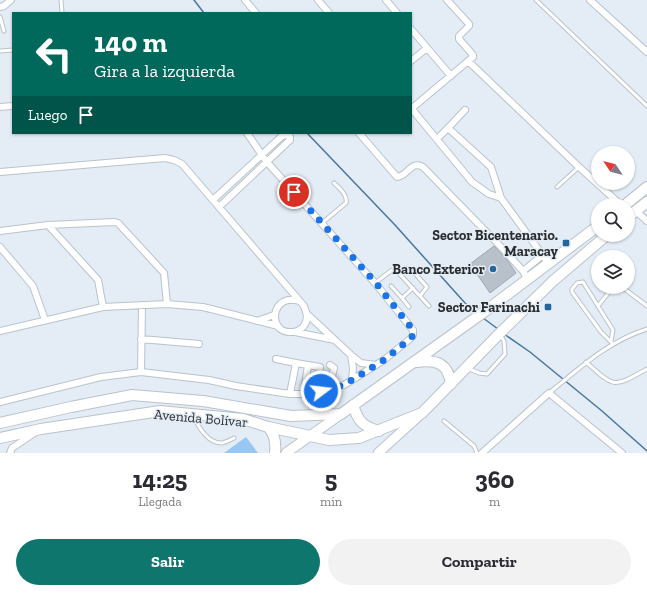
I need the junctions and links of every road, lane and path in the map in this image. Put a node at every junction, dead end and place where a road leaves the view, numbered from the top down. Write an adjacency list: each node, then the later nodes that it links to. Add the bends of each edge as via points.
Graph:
1 (11, 0): 9 (street)
2 (61, 0): 10 (lane)
3 (245, 0): 11 (street)
4 (318, 0): 12 (street)
5 (386, 0): 13 (street)
6 (447, 0): 22 (street, via 469,24 459,38 473,55)
7 (536, 0): 25 (lane)
8 (590, 0): 20 (street)
9 (0, 7)
10 (62, 12)
11 (255, 12)
12 (328, 12)
13 (396, 12)
14 (0, 17): 16 (lane)
15 (412, 30): 17 (street)
16 (4, 32)
17 (427, 48): 21 (street); 23 (street)
18 (12, 50): 19 (lane)
19 (0, 51)
20 (647, 52)
21 (412, 60)
22 (468, 61): 23 (street); 36 (street)
23 (451, 76): 27 (street)
24 (12, 106): 26 (street)
25 (647, 106)
26 (0, 107)
27 (412, 107)
28 (412, 109): 33 (street)
29 (465, 110): 30 (street)
30 (448, 128): 33 (street); 41 (street, via 491,167)
31 (248, 134): 34 (street)
32 (360, 134): 58 (street, via 397,177 414,165 419,164 423,167)
33 (437, 139): 41 (street, via 472,182 489,194)
34 (261, 155): 35 (street); 35 (street, via 282,136 290,137 290,140); 44 (street)
35 (266, 161): 46 (street); 49 (street)
36 (579, 168): 39 (lane); 42 (street)
37 (0, 172): 44 (street, via 165,158 182,164)
38 (334, 183): 49 (lane, via 347,200)
39 (557, 187)
40 (647, 187): 43 (main road)
41 (501, 198): 55 (street)
42 (613, 198)
43 (634, 198)
44 (213, 200): 46 (street)
45 (647, 202): 47 (main road)
46 (219, 207): 60 (street)
47 (636, 211): 48 (street)
48 (647, 221)
49 (322, 223): 59 (street)
50 (48, 225): 51 (street); 69 (street, via 111,221 118,223 164,273); 74 (street, via 98,280)
51 (0, 230)
52 (591, 231): 56 (main road)
53 (599, 242): 84 (main road, via 553,281)
54 (0, 247): 78 (street, via 33,286)
55 (543, 255): 56 (street); 58 (street)
56 (549, 264): 58 (main road)
57 (401, 274): 59 (lane, via 392,270); 62 (lane); 65 (lane, via 407,268 412,270 427,287)
58 (525, 276): 92 (main road, via 484,312)
59 (375, 282): 97 (street, via 413,330 411,338)
60 (286, 284): 67 (street); 68 (street)
61 (391, 286): 66 (lane)
62 (413, 288): 65 (lane); 66 (lane)
63 (607, 294): 72 (lane)
64 (631, 294): 73 (lane)
65 (420, 296): 71 (lane)
66 (402, 298): 75 (lane)
67 (288, 300): 68 (street); 77 (street, via 281,303)
68 (299, 301): 76 (street)
69 (167, 304): 70 (street); 79 (street, via 203,307)
70 (142, 306): 74 (street); 85 (street)
71 (430, 306)
72 (598, 306): 87 (lane, via 613,330); 87 (lane, via 583,282 574,285 572,292 601,332)
73 (647, 306)
74 (103, 307): 78 (street)
75 (409, 307)
76 (307, 314): 83 (street, via 305,325); 86 (street)
77 (274, 315): 79 (street); 80 (street)
78 (45, 320): 82 (street)
79 (255, 321): 80 (street)
80 (278, 326): 83 (street, via 283,330)
81 (647, 329): 89 (lane)
82 (0, 331)
83 (295, 332): 86 (street)
84 (499, 333): 98 (main road); 98 (lane, via 506,351 487,374 479,374)
85 (141, 339): 88 (street); 100 (street)
86 (335, 340): 90 (street)
87 (611, 341): 89 (lane)
88 (199, 344)
89 (613, 344): 93 (lane)
90 (351, 355): 97 (street, via 361,362); 101 (street)
91 (276, 359): 94 (street)
92 (414, 362): 102 (main road, via 433,360 442,364 450,376); 107 (main road)
93 (586, 362): 99 (lane, via 605,379 618,383); 104 (lane)
94 (296, 363): 95 (street); 105 (street)
95 (308, 365): 96 (street, via 320,367 318,383 321,385 331,380 334,368); 103 (street)
96 (330, 365)
97 (376, 365): 101 (street)
98 (466, 367): 102 (main road)
99 (647, 369)
100 (141, 372): 105 (street, via 209,380); 106 (street, via 101,377)
101 (352, 380): 105 (street, via 344,385 310,394)
102 (451, 384): 108 (main road)
103 (305, 386)
104 (549, 393): 124 (street); 125 (street)
105 (290, 394)
106 (0, 402)
107 (353, 405): 109 (main road); 115 (main road, via 359,420)
108 (422, 413): 115 (main road, Avenida Bolívar); 122 (street)
109 (341, 414): 112 (main road, Avenida Bolívar, via 291,416 203,401 132,395); 116 (street)
110 (194, 415): 113 (main road, Avenida Bolívar, via 243,419); 114 (main road, Avenida Bolívar, via 160,411); 118 (lane, via 201,431 216,442 223,443)
111 (444, 421): 123 (lane, via 474,446)
112 (0, 423)
113 (268, 426): 116 (main road, Avenida Bolívar); 120 (main road, via 272,430)
114 (41, 429): 117 (main road, Avenida Bolívar); 119 (street, via 12,448)
115 (379, 431): 116 (main road, Avenida Bolívar, via 359,438 329,440)
116 (311, 436): 121 (street)
117 (0, 438)
118 (234, 438)
119 (10, 453)
120 (275, 453)
121 (286, 453)
122 (378, 453)
123 (477, 453)
124 (482, 453)
125 (622, 453)

